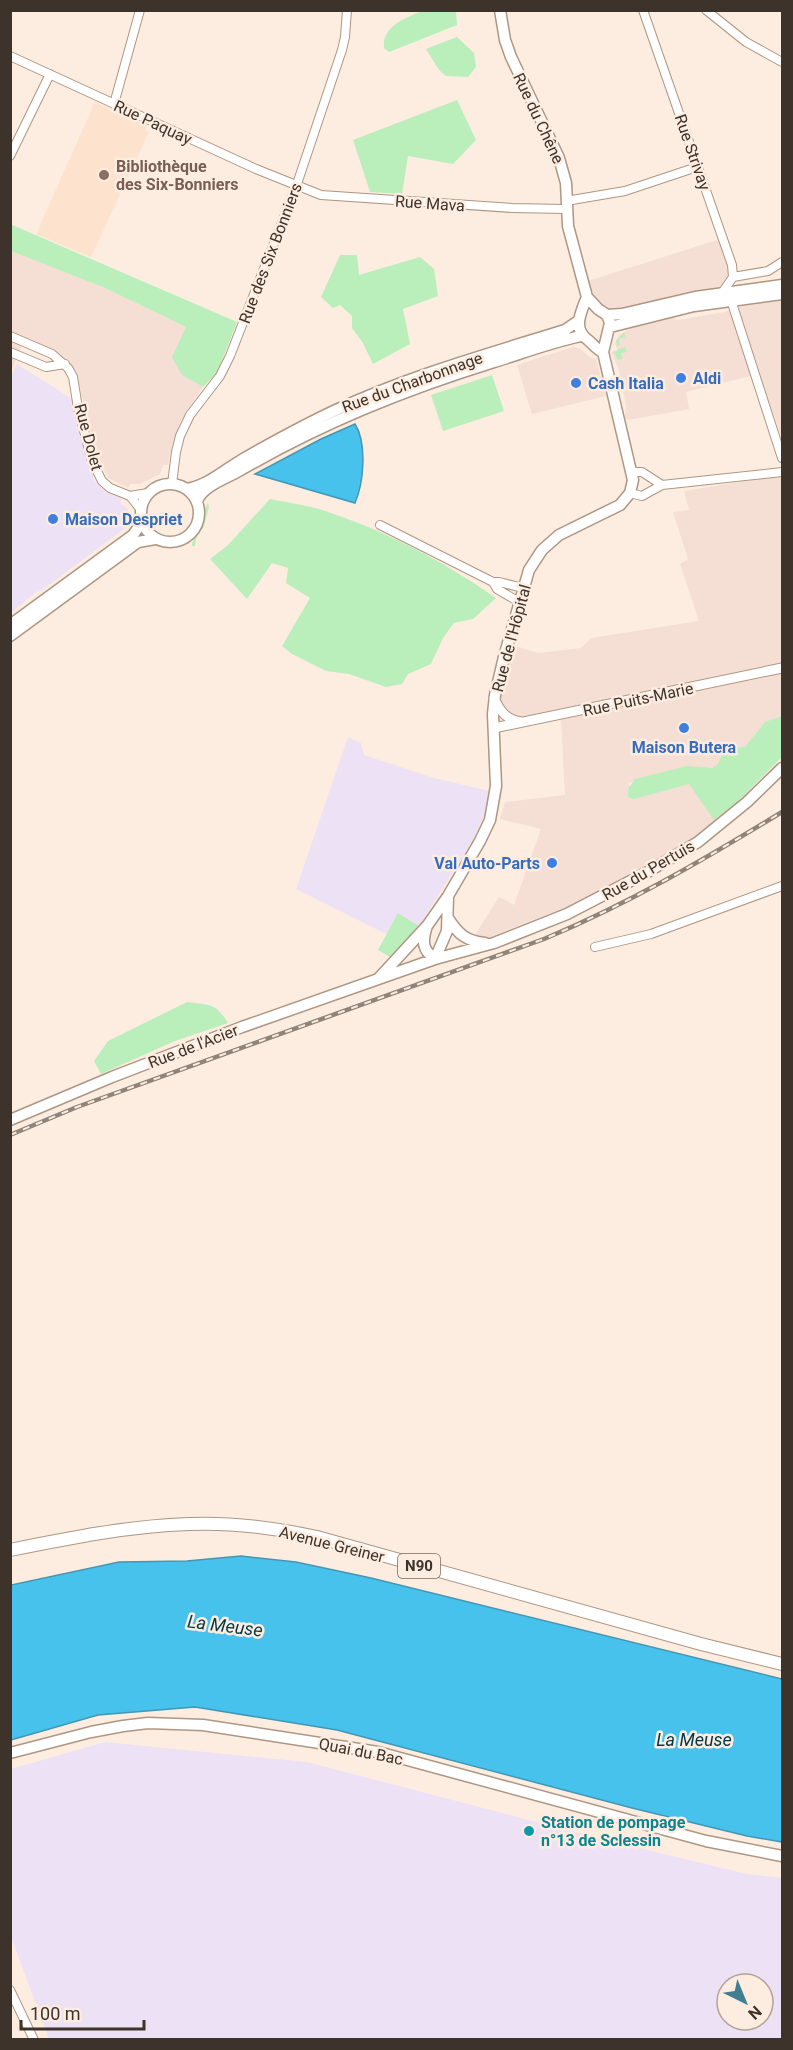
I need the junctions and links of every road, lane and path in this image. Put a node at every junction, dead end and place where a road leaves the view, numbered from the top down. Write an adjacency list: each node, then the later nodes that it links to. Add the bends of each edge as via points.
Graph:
1 (140, 10): 9 (street)
2 (347, 10): 12 (street, Rue des Six Bonniers, via 342,50)
3 (500, 10): 13 (main road, Rue du Chêne, via 511,57 559,158 566,183)
4 (643, 10): 11 (street, Rue Strivay)
5 (706, 10): 7 (street, via 746,42)
6 (10, 56): 8 (street, Rue Paquay)
7 (783, 62)
8 (50, 74): 9 (street, Rue Paquay); 10 (street)
9 (114, 104): 12 (street, Rue Paquay)
10 (10, 156)
11 (697, 167): 13 (street, Rue Mava, via 626,191); 15 (street, Rue Strivay)
12 (297, 184): 13 (street, Rue Mava, via 331,196 512,208); 32 (street, Rue des Six Bonniers, via 230,356 180,436)
13 (566, 205): 19 (main road, Rue du Chêne)
14 (783, 262): 15 (street, via 768,271)
15 (733, 278): 17 (street)
16 (783, 285): 17 (main road)
17 (722, 293): 21 (main road, via 622,314)
18 (783, 294): 20 (main road)
19 (587, 297): 21 (main road, Rue du Chêne); 22 (main road)
20 (731, 300): 23 (main road, via 667,312); 29 (street)
21 (602, 312): 22 (main road, via 587,311); 23 (main road, Rue du Chêne)
22 (580, 318): 25 (main road, via 578,330); 34 (main road, Rue du Charbonnage, via 565,330 377,392 319,418)
23 (608, 332): 25 (main road, via 595,342); 27 (main road, Rue du Chêne)
24 (10, 336): 28 (street, via 52,354)
25 (585, 338): 27 (main road); 38 (main road, Rue du Charbonnage, via 441,379 369,405 252,463 201,493)
26 (10, 352): 28 (street, via 46,367)
27 (603, 352): 31 (main road, Rue du Chêne)
28 (65, 364): 37 (street, Rue Dolet, via 73,377 96,472 106,485)
29 (783, 458)
30 (783, 471): 33 (street)
31 (632, 472): 33 (street, via 642,472); 36 (main road, Rue du Chêne)
32 (172, 484): 34 (main road); 35 (main road, via 158,486)
33 (662, 485): 36 (street, via 642,496)
34 (187, 489): 38 (main road)
35 (148, 493): 37 (street); 39 (main road)
36 (630, 493): 44 (main road, Rue de l'Hôpital, via 620,505 551,541 535,559)
37 (130, 496): 39 (street, Rue Dolet)
38 (197, 502): 42 (main road, via 198,520 188,536 172,543)
39 (141, 510): 40 (main road)
40 (141, 522): 42 (main road); 46 (main road, via 133,534)
41 (380, 525): 43 (street)
42 (155, 539): 47 (main road, via 138,542)
43 (493, 582): 44 (street); 45 (street, via 497,589)
44 (523, 588): 45 (main road, Rue de l'Hôpital)
45 (519, 602): 49 (main road, Rue de l'Hôpital)
46 (10, 625)
47 (10, 636)
48 (783, 668): 50 (street, Rue Puits-Marie)
49 (494, 698): 50 (street, via 504,715); 51 (main road, Rue de l'Hôpital)
50 (524, 723): 51 (street, Rue Puits-Marie)
51 (494, 728): 54 (main road, Rue de l'Hôpital, via 496,777 492,811 480,841)
52 (783, 768): 57 (main road, Rue du Pertuis, via 725,822 678,855 567,914)
53 (783, 886): 58 (street, via 651,934)
54 (448, 896): 55 (main road); 56 (main road, Rue de l'Hôpital)
55 (448, 918): 57 (main road, via 466,939); 59 (main road, via 445,938)
56 (427, 926): 59 (main road, via 424,948); 60 (main road, Rue de l'Hôpital)
57 (494, 943): 59 (main road, Rue du Pertuis)
58 (595, 947)
59 (435, 959): 60 (main road, Rue de l'Acier)
60 (379, 978): 61 (main road, Rue de l'Acier, via 169,1054)
61 (10, 1120)
62 (10, 1550): 63 (main road, Avenue Greiner / N90, via 175,1524 280,1530)
63 (783, 1664)
64 (10, 1754): 65 (main road, Quai du Bac, via 123,1726 203,1725 378,1752 706,1841)
65 (783, 1856)
66 (10, 1990): 67 (street)
67 (34, 2040)

